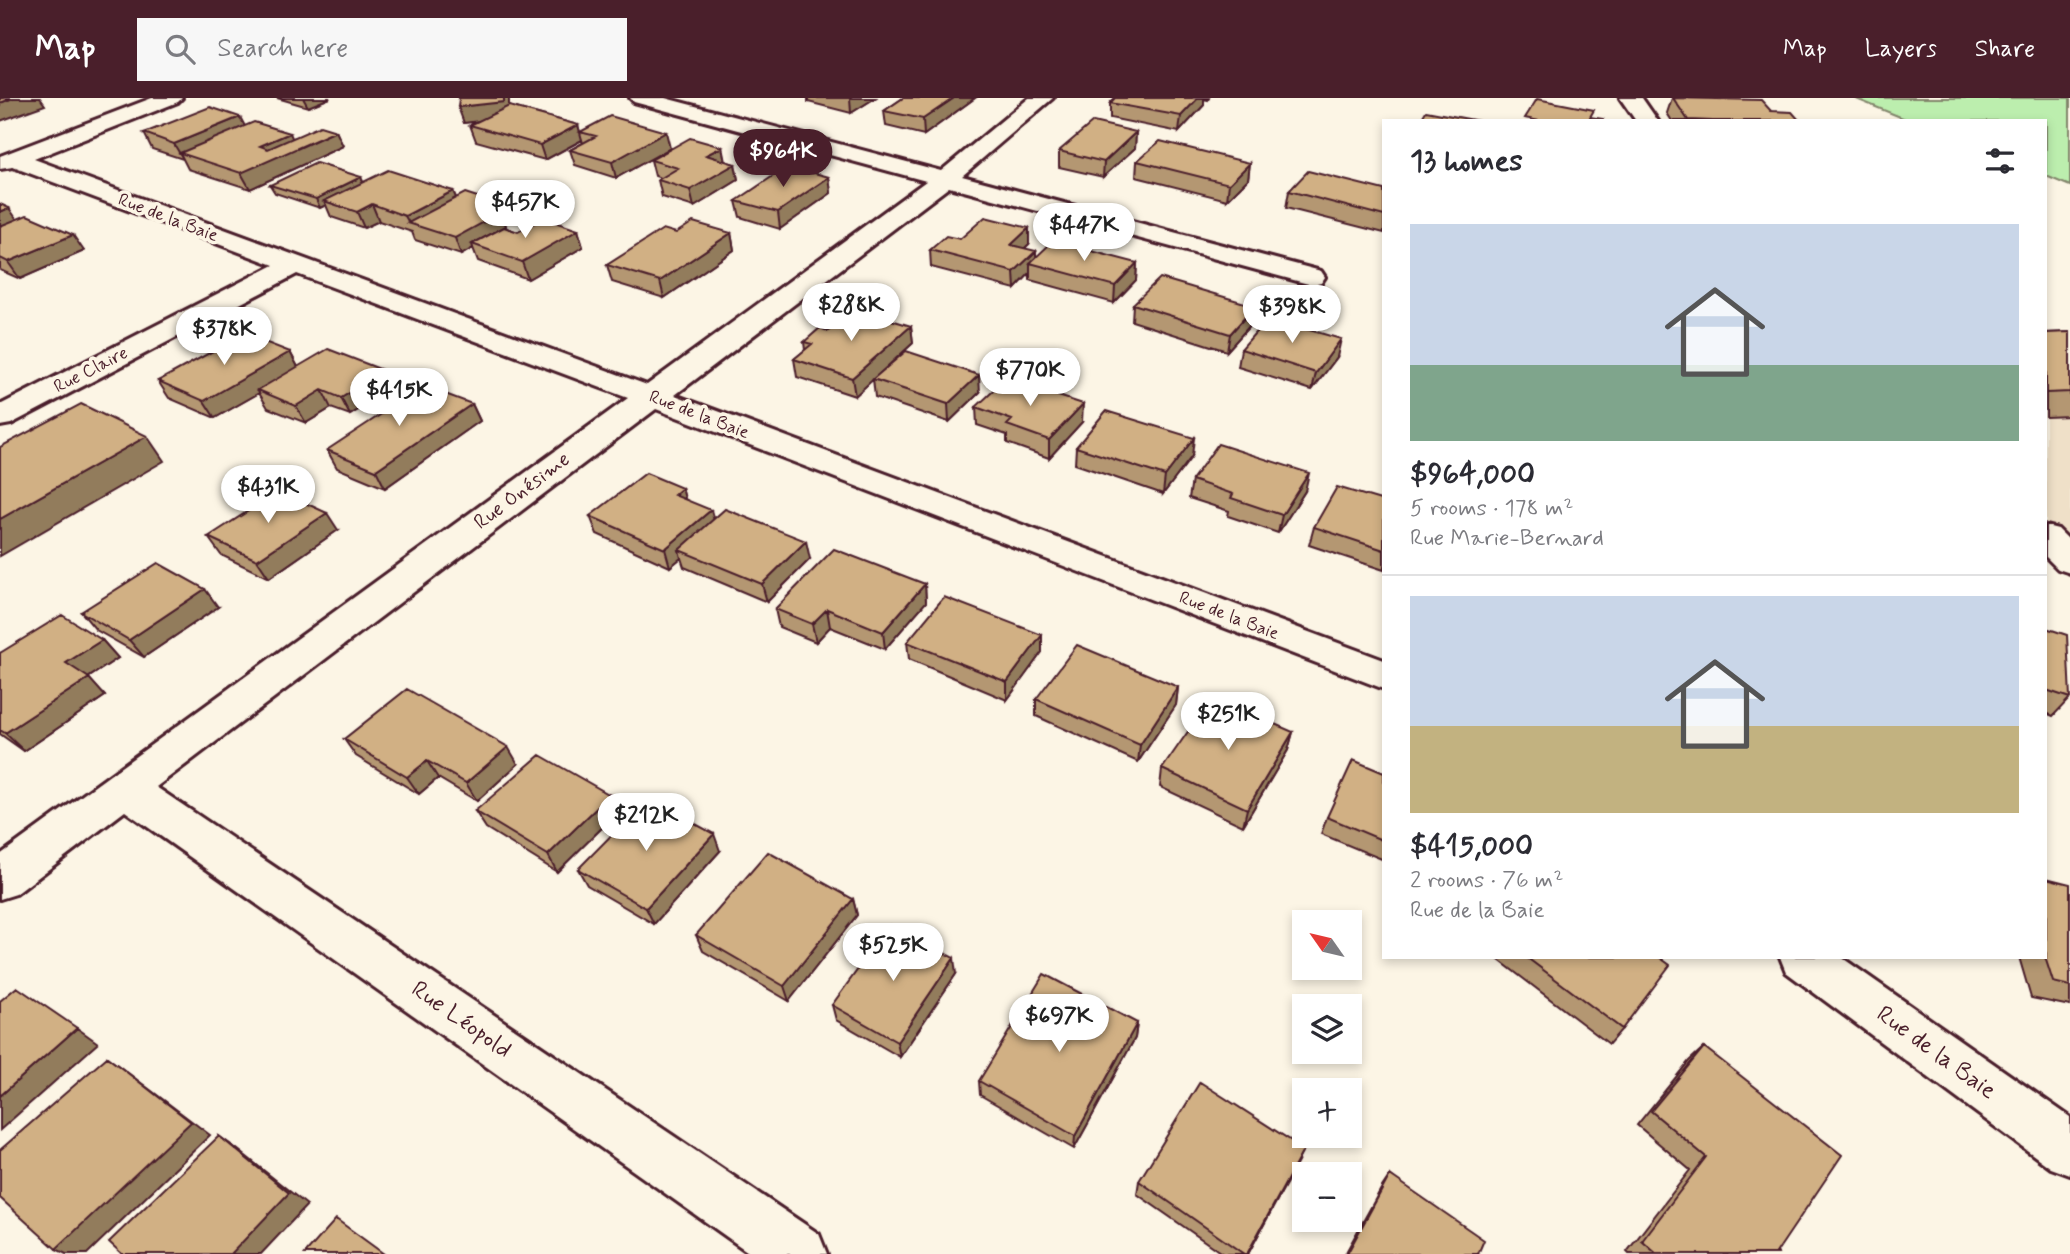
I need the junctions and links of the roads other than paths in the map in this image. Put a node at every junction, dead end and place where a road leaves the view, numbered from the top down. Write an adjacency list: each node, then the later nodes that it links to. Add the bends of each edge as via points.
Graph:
1 (171, 98): 6 (street)
2 (641, 98): 7 (street)
3 (1041, 98): 7 (street, Rue Onésime)
4 (1631, 98): 5 (street)
5 (1646, 119)
6 (6, 162): 8 (street, Rue de la Baie)
7 (945, 178): 9 (street); 10 (street, Rue Onésime)
8 (294, 265): 10 (street, Rue de la Baie); 11 (street, Rue Claire)
9 (1312, 277)
10 (650, 396): 14 (street, Rue de la Baie); 15 (street, Rue Onésime)
11 (0, 416)
12 (2047, 538): 13 (street)
13 (2070, 561)
14 (1382, 674)
15 (123, 787): 16 (street, Rue Onésime); 19 (street, Rue Léopold)
16 (0, 880)
17 (1806, 959): 18 (street, Rue de la Baie)
18 (2070, 1149)
19 (799, 1254)

